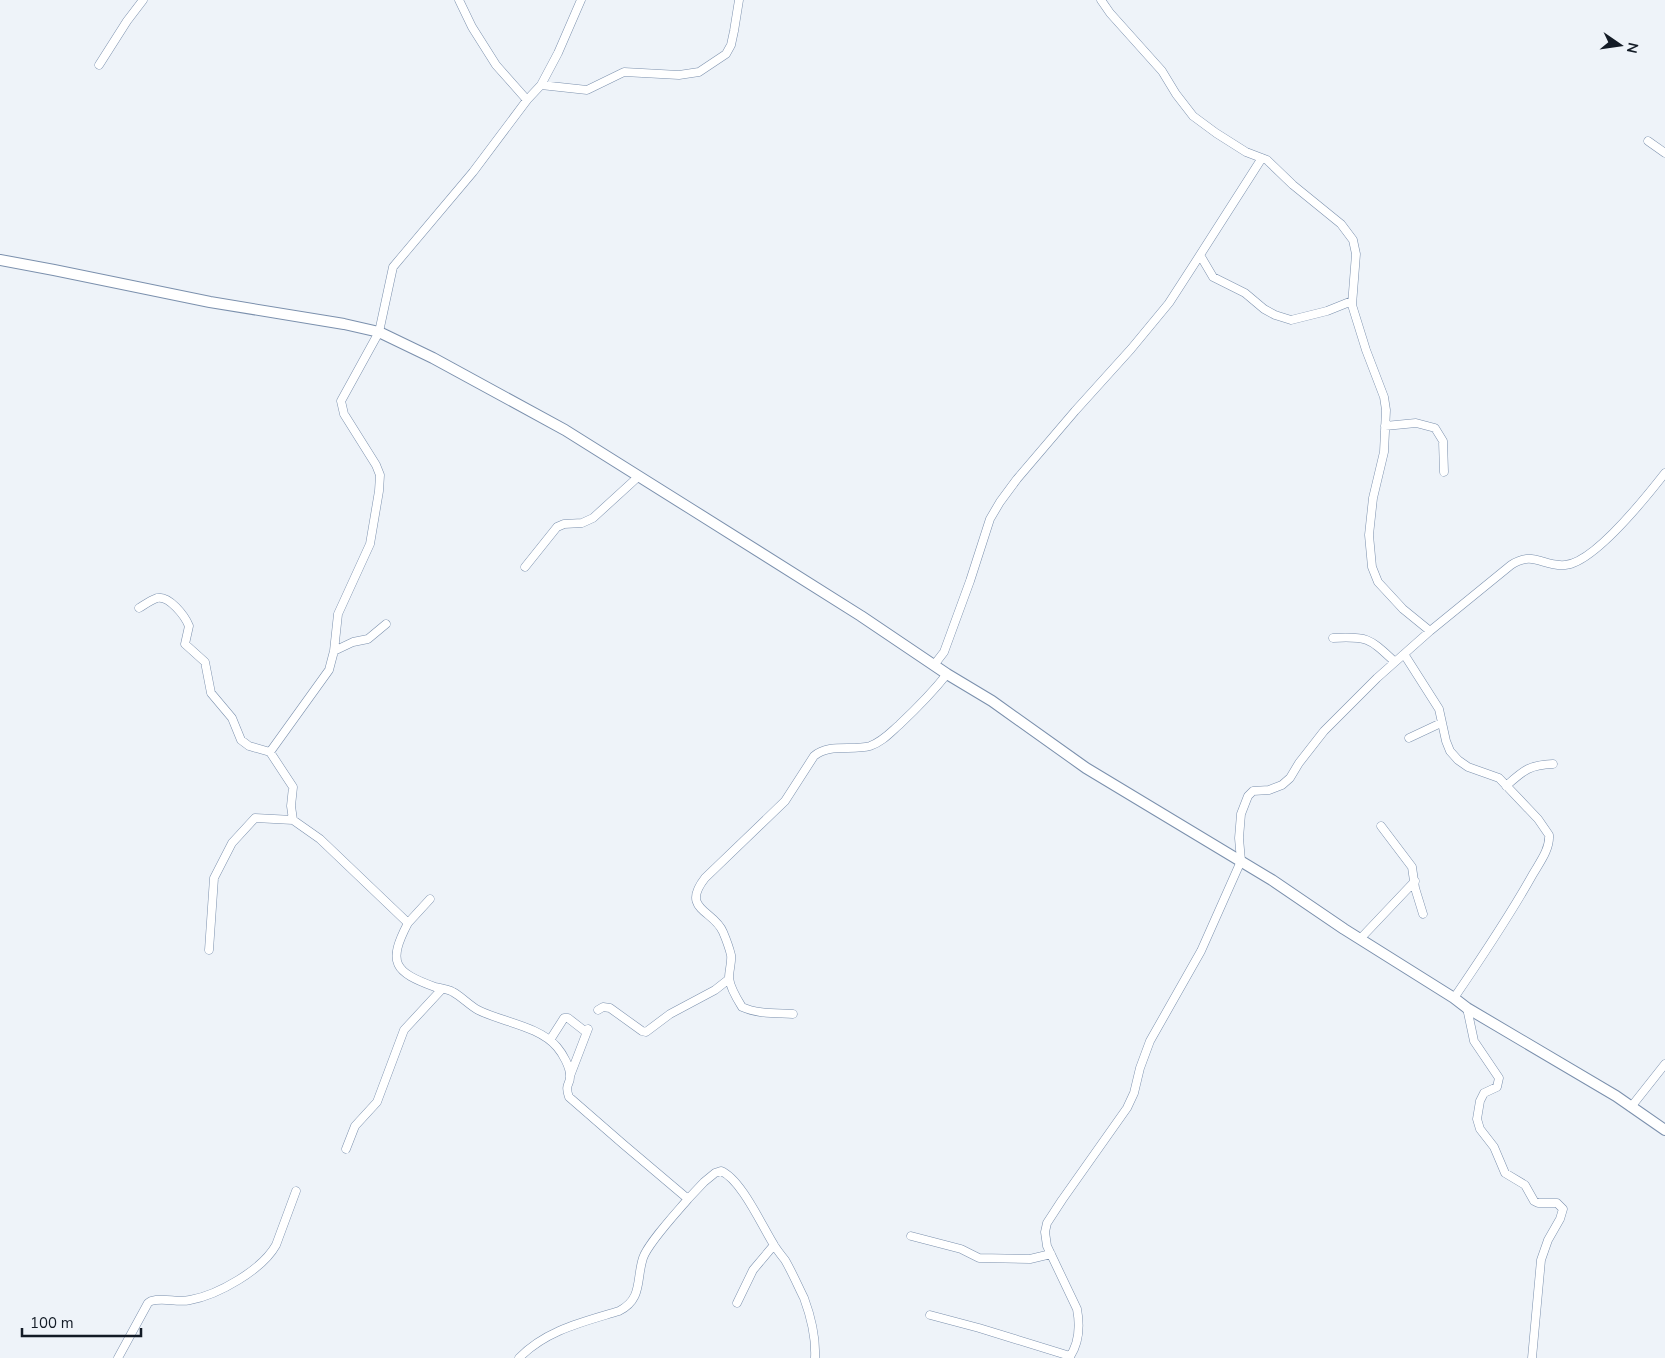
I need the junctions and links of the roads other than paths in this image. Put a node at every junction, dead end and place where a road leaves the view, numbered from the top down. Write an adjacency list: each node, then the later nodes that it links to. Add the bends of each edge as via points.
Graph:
1 (143, 0): 6 (street)
2 (459, 0): 8 (street, via 496,65)
3 (581, 0): 7 (street)
4 (739, 0): 7 (street, via 731,45 726,54 699,72 679,75 624,72 587,90)
5 (1101, 0): 11 (street, via 1162,71 1193,116 1216,134)
6 (99, 65)
7 (541, 85): 8 (street)
8 (527, 100): 15 (street, via 473,172 393,267)
9 (1648, 141): 10 (street)
10 (1665, 153)
11 (1262, 158): 12 (street); 14 (street, via 1349,233 1356,254)
12 (1200, 255): 14 (street, via 1213,277 1245,293 1264,309 1291,320); 28 (street, via 1169,302 1000,502 990,519 944,652)
13 (0, 260): 15 (street)
14 (1352, 301): 16 (street, via 1384,398)
15 (379, 332): 19 (street, via 565,430); 25 (street, via 341,401 344,414 378,469 380,482 368,551 338,614)
16 (1385, 426): 17 (street, via 1416,423 1435,428 1443,441); 23 (street, via 1384,452 1368,535 1372,567 1378,582 1402,609)
17 (1444, 472)
18 (1665, 473): 23 (street, via 1611,536 1589,554 1574,564 1564,566 1520,559)
19 (640, 476): 20 (street, via 593,518 557,526); 28 (street)
20 (525, 567)
21 (139, 608): 32 (street, via 156,598 173,604 189,626 186,644 205,662 211,693 232,718 241,740)
22 (386, 624): 25 (street, via 368,640 350,643)
23 (1430, 631): 26 (street)
24 (1333, 638): 27 (street, via 1372,641)
25 (334, 651): 32 (street, via 329,670)
26 (1404, 654): 27 (street); 30 (street, via 1439,709)
27 (1395, 662): 37 (street, via 1324,731 1290,778 1282,785 1248,796 1241,814)
28 (934, 664): 29 (street)
29 (947, 674): 37 (street, via 992,701 1086,768); 44 (street, via 912,715 877,743 818,752 785,801 701,882 697,901 704,913 723,930 731,955)
30 (1441, 723): 31 (street); 34 (street, via 1450,751 1458,760 1474,770 1494,776)
31 (1409, 738)
32 (270, 752): 35 (street, via 293,787)
33 (1553, 764): 34 (street, via 1534,765)
34 (1506, 786): 46 (street, via 1538,819 1550,840 1500,931)
35 (293, 820): 41 (street, via 320,839); 43 (street, via 256,818 229,847 214,878)
36 (1381, 826): 38 (street, via 1412,867)
37 (1241, 861): 42 (street); 60 (street, via 1201,952 1150,1041 1127,1108 1047,1223 1047,1246)
38 (1415, 881): 40 (street); 42 (street)
39 (430, 899): 41 (street)
40 (1423, 914)
41 (403, 918): 45 (street, via 396,952 399,966 412,977)
42 (1360, 940): 46 (street)
43 (209, 950)
44 (730, 979): 48 (street, via 646,1032 610,1008); 49 (street, via 742,1007 760,1012)
45 (442, 989): 50 (street, via 453,992 478,1010); 55 (street, via 404,1030 377,1102 353,1130)
46 (1454, 998): 47 (street)
47 (1467, 1008): 53 (street); 67 (street, via 1474,1041 1499,1078 1497,1087 1484,1093 1480,1101 1477,1119 1480,1129 1494,1148 1505,1173 1525,1185 1534,1201 1557,1203 1563,1209 1541,1260)
48 (598, 1010)
49 (793, 1014)
50 (550, 1040): 52 (street, via 558,1048); 52 (street, via 564,1018 587,1030)
51 (1665, 1064): 53 (street)
52 (570, 1076): 57 (street, via 566,1088 569,1097)
53 (1631, 1106): 54 (street)
54 (1665, 1130)
55 (346, 1149)
56 (296, 1191): 64 (street, via 273,1251 239,1279 211,1294 189,1301 148,1303)
57 (688, 1199): 59 (street, via 715,1173 724,1172 750,1202); 65 (street, via 644,1255 637,1294 627,1307 564,1327 532,1345)
58 (911, 1236): 60 (street, via 961,1249 974,1258 1030,1258)
59 (774, 1245): 61 (street, via 753,1270); 66 (street, via 804,1299 815,1342)
60 (1052, 1254): 63 (street, via 1079,1318 1077,1340)
61 (737, 1303)
62 (930, 1315): 63 (street)
63 (1070, 1357)
64 (118, 1358)
65 (519, 1358)
66 (815, 1358)
67 (1532, 1358)

